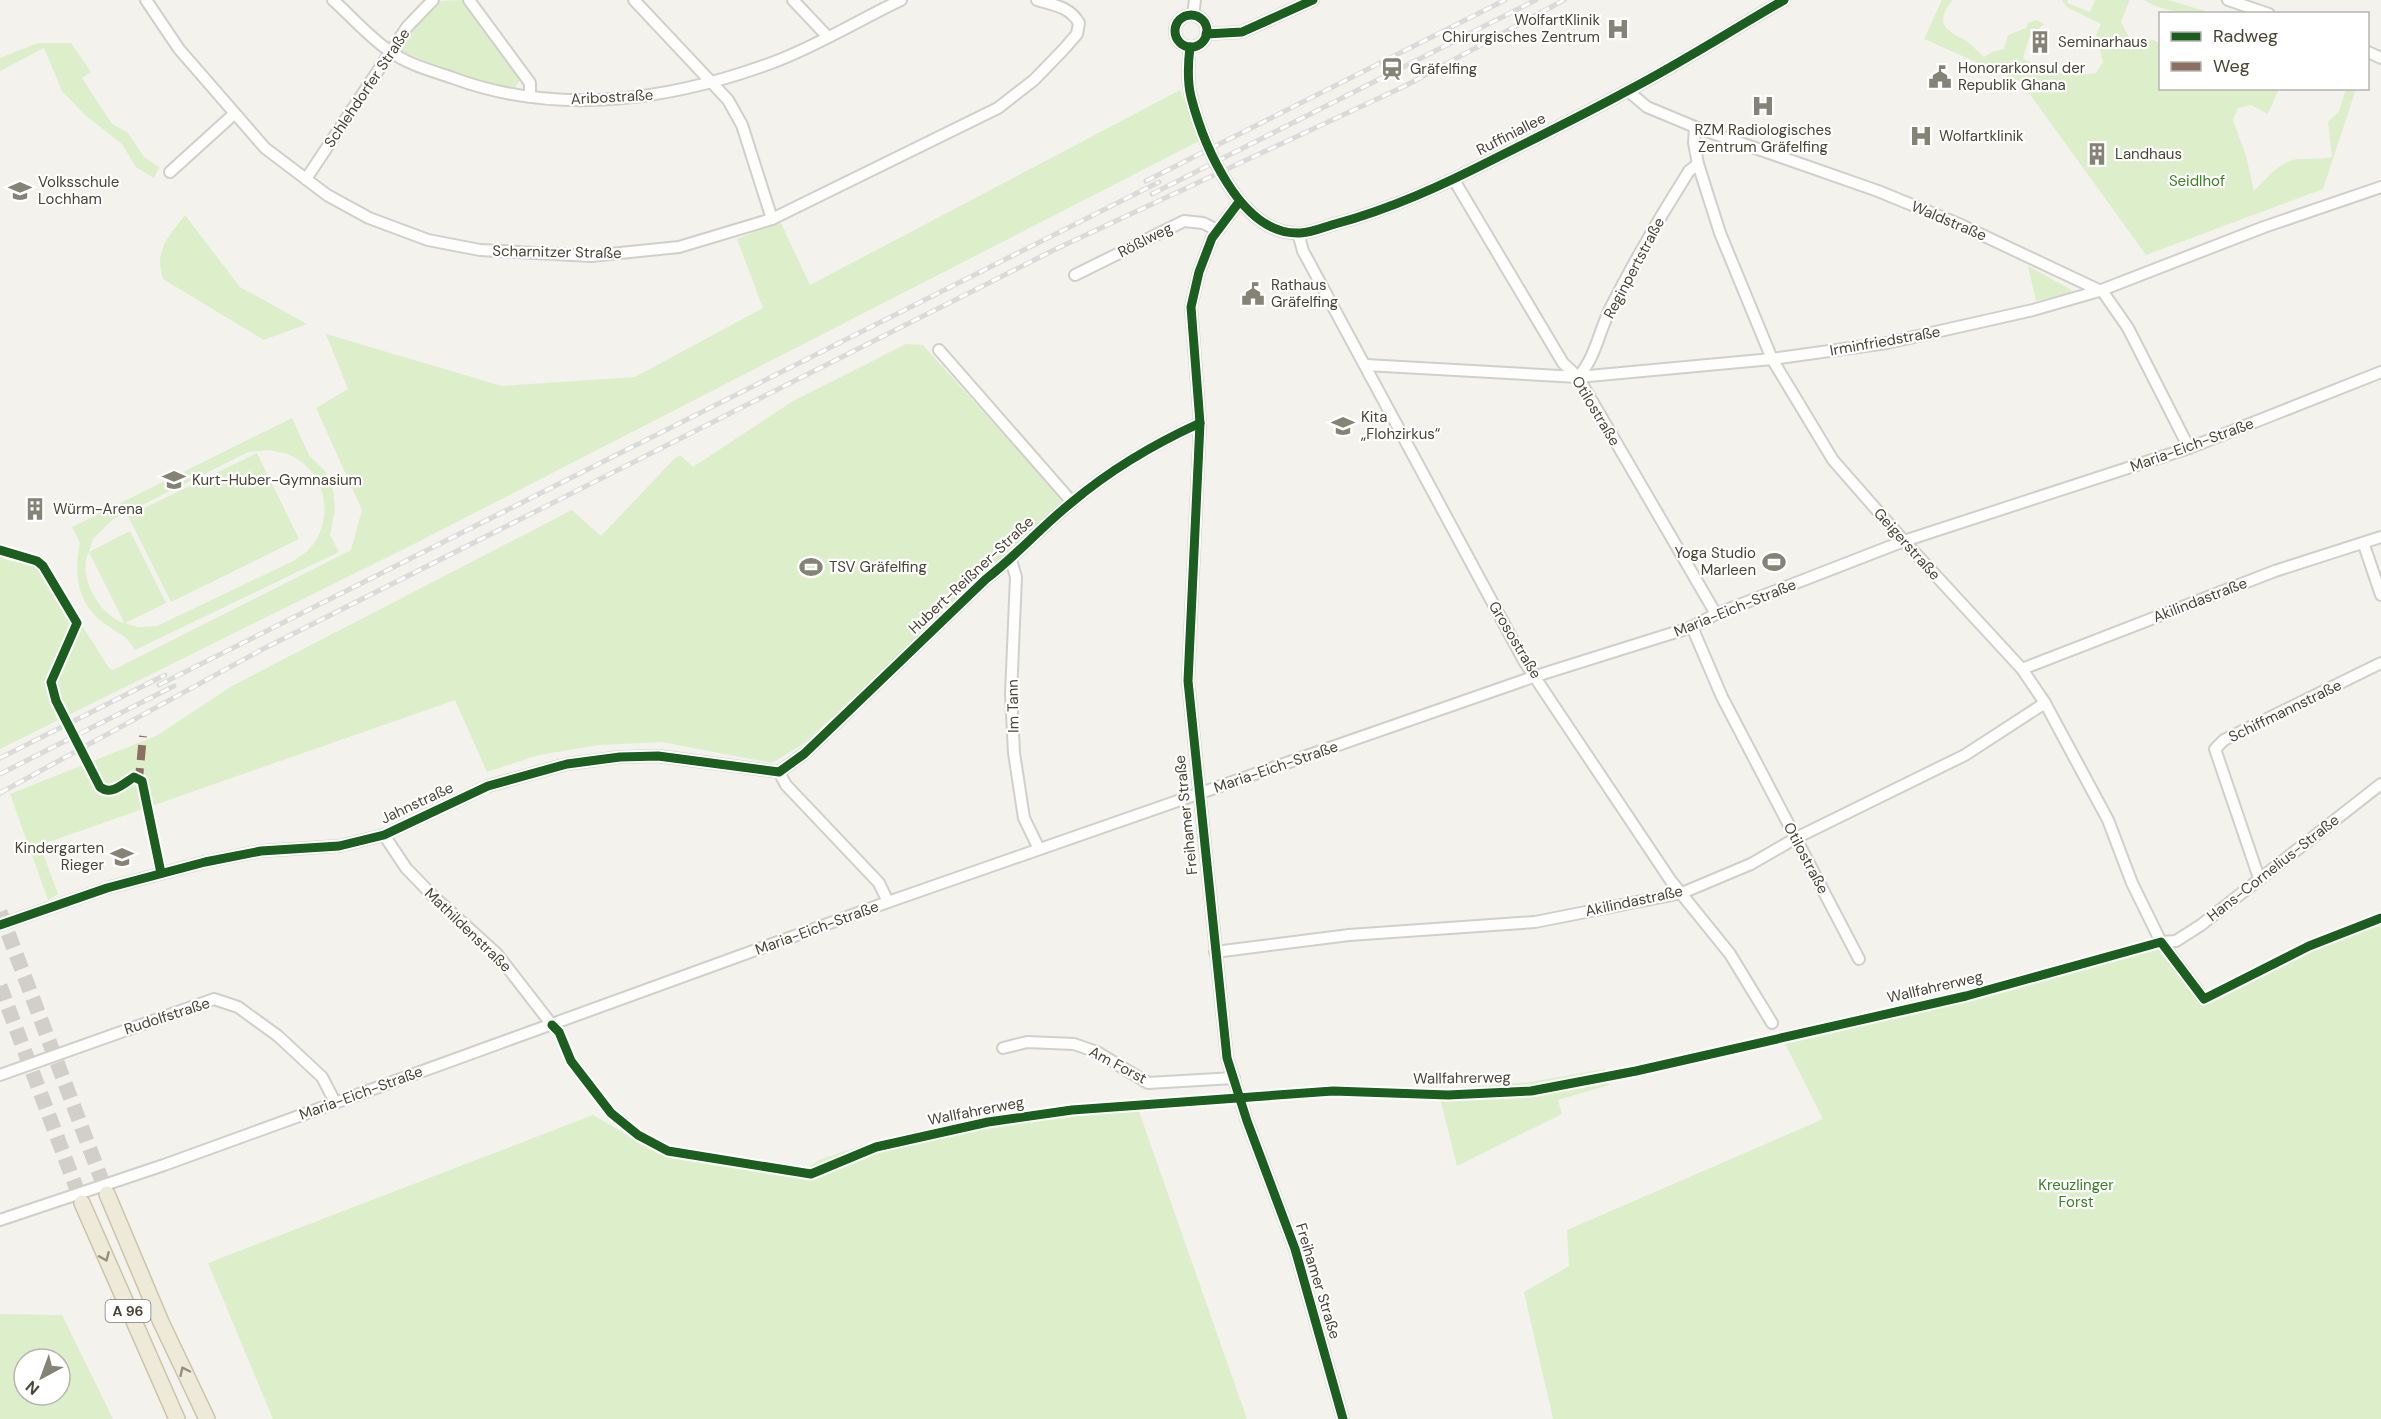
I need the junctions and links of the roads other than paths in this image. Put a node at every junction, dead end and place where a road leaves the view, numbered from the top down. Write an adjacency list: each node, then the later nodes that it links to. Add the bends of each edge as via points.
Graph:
1 (146, 0): 22 (street, Scharnitzer Straße, via 179,49)
2 (333, 0): 18 (street, Aribostraße)
3 (433, 0): 18 (street, Schlehdorfer Straße)
4 (469, 0): 21 (street, via 530,83)
5 (634, 0): 19 (street)
6 (793, 0): 16 (street)
7 (901, 0): 16 (street, Aribostraße)
8 (1037, 0): 30 (street, Scharnitzer Straße, via 1065,8 1079,23 1077,34 1034,80 998,108)
9 (1195, 0): 14 (street)
10 (1313, 0): 15 (street, via 1242,32)
11 (1784, 0): 20 (street, Ruffiniallee)
12 (2228, 0): 13 (street)
13 (2263, 12)
14 (1193, 15): 15 (street, via 1202,20); 17 (street, via 1181,18 1174,29 1177,39)
15 (1206, 34): 17 (street, via 1200,44)
16 (827, 36): 19 (street, Aribostraße, via 776,61)
17 (1190, 47): 29 (street, via 1191,96 1208,144)
18 (391, 52): 21 (street, Aribostraße, via 468,84); 26 (street, Schlehdorfer Straße)
19 (712, 83): 21 (street, Aribostraße, via 647,97 587,101); 30 (street, via 728,100 742,125)
20 (1628, 91): 23 (street, Waldstraße, via 1647,107); 27 (street, Ruffiniallee)
21 (530, 97)
22 (234, 114): 25 (street); 26 (street, Scharnitzer Straße, via 265,148)
23 (1695, 127): 24 (street, Geigerstraße); 34 (street, Waldstraße, via 1888,195)
24 (1698, 164): 36 (street, Geigerstraße, via 1720,233); 39 (street, Reginpertstraße, via 1689,171 1646,238 1610,310 1589,365)
25 (170, 172)
26 (306, 180): 30 (street, Scharnitzer Straße, via 369,218 428,240 480,250 620,255 679,248)
27 (1454, 180): 32 (street, Ruffiniallee, via 1365,216); 39 (street, Otilostraße, via 1563,363)
28 (2381, 187): 34 (street, Irminfriedstraße)
29 (1239, 202): 31 (street, Freihamer Straße); 32 (street, Ruffiniallee, via 1272,227)
30 (772, 219)
31 (1217, 230): 33 (street, Rößlweg, via 1203,223 1184,221); 40 (street, Freihamer Straße, via 1199,272 1191,307)
32 (1298, 233): 37 (street, Grosostraße, via 1303,251)
33 (1075, 274)
34 (2099, 291): 36 (street, Irminfriedstraße, via 1887,343); 41 (street, Waldstraße, via 2128,328)
35 (939, 350): 42 (street)
36 (1772, 359): 39 (street, Irminfriedstraße); 44 (street, Geigerstraße, via 1833,460)
37 (1366, 365): 39 (street, Irminfriedstraße); 52 (street, Grosostraße, via 1524,661)
38 (2381, 372): 41 (street, Maria-Eich-Straße)
39 (1578, 377): 48 (street, Otilostraße)
40 (1200, 423): 42 (street, Hubert-Reißner-Straße, via 1152,445); 56 (street, Freihamer Straße, via 1188,681)
41 (2189, 448): 44 (street, Maria-Eich-Straße)
42 (1072, 502): 46 (street, Hubert-Reißner-Straße)
43 (2381, 537): 45 (street, Akilindastraße)
44 (1904, 542): 48 (street, Maria-Eich-Straße); 51 (street, Geigerstraße)
45 (2364, 544): 47 (street); 51 (street, Akilindastraße, via 2275,571)
46 (1011, 560): 54 (street, Hubert-Reißner-Straße, via 986,579 804,754); 59 (street, Im Tann, via 1016,577 1011,694 1014,753 1024,818)
47 (2381, 595)
48 (1716, 614): 49 (street, Maria-Eich-Straße)
49 (1692, 627): 52 (street, Maria-Eich-Straße); 58 (street, Otilostraße, via 1722,697)
50 (2381, 663): 60 (street, Schiffmannstraße, via 2234,735 2215,749)
51 (2022, 669): 53 (street, Geigerstraße)
52 (1536, 676): 56 (street, Maria-Eich-Straße); 61 (street, Grosostraße)
53 (2045, 703): 58 (street, Akilindastraße, via 1965,755); 64 (street, Geigerstraße, via 2108,820 2132,883)
54 (779, 772): 57 (street, Jahnstraße, via 658,756 567,764 507,778); 62 (street, via 786,785 879,883)
55 (2381, 784): 60 (street, Hans-Cornelius-Straße)
56 (1198, 794): 59 (street, Maria-Eich-Straße); 65 (street, Freihamer Straße)
57 (384, 835): 63 (street, Jahnstraße, via 339,846 261,851 205,862 107,888); 69 (street, Mathildenstraße, via 406,868 497,954)
58 (1796, 838): 61 (street, Akilindastraße, via 1751,864); 66 (street, Otilostraße)
59 (1039, 849): 62 (street, Maria-Eich-Straße)
60 (2259, 878): 64 (street, Hans-Cornelius-Straße, via 2201,925 2176,940)
61 (1682, 893): 65 (street, Akilindastraße, via 1535,922 1339,936); 68 (street, Grosostraße, via 1730,954)
62 (888, 902): 69 (street, Maria-Eich-Straße)
63 (0, 925)
64 (2161, 942): 67 (street)
65 (1215, 952): 72 (street, Freihamer Straße, via 1227,1058)
66 (1859, 959)
67 (2204, 999)
68 (1772, 1023)
69 (552, 1025): 73 (street, Maria-Eich-Straße)
70 (1003, 1048): 72 (street, Am Forst, via 1027,1042 1074,1044 1097,1052 1149,1083)
71 (0, 1075): 73 (street, Rudolfstraße, via 214,999 237,1007 278,1036 322,1077)
72 (1234, 1078): 79 (street, Freihamer Straße, via 1295,1249)
73 (335, 1102): 76 (street, Maria-Eich-Straße)
74 (107, 1194): 78 (highway, A 96, one-way to 74)
75 (82, 1203): 77 (highway, A 96, one-way to 77)
76 (0, 1220)
77 (177, 1419)
78 (207, 1419)
79 (1343, 1419)

